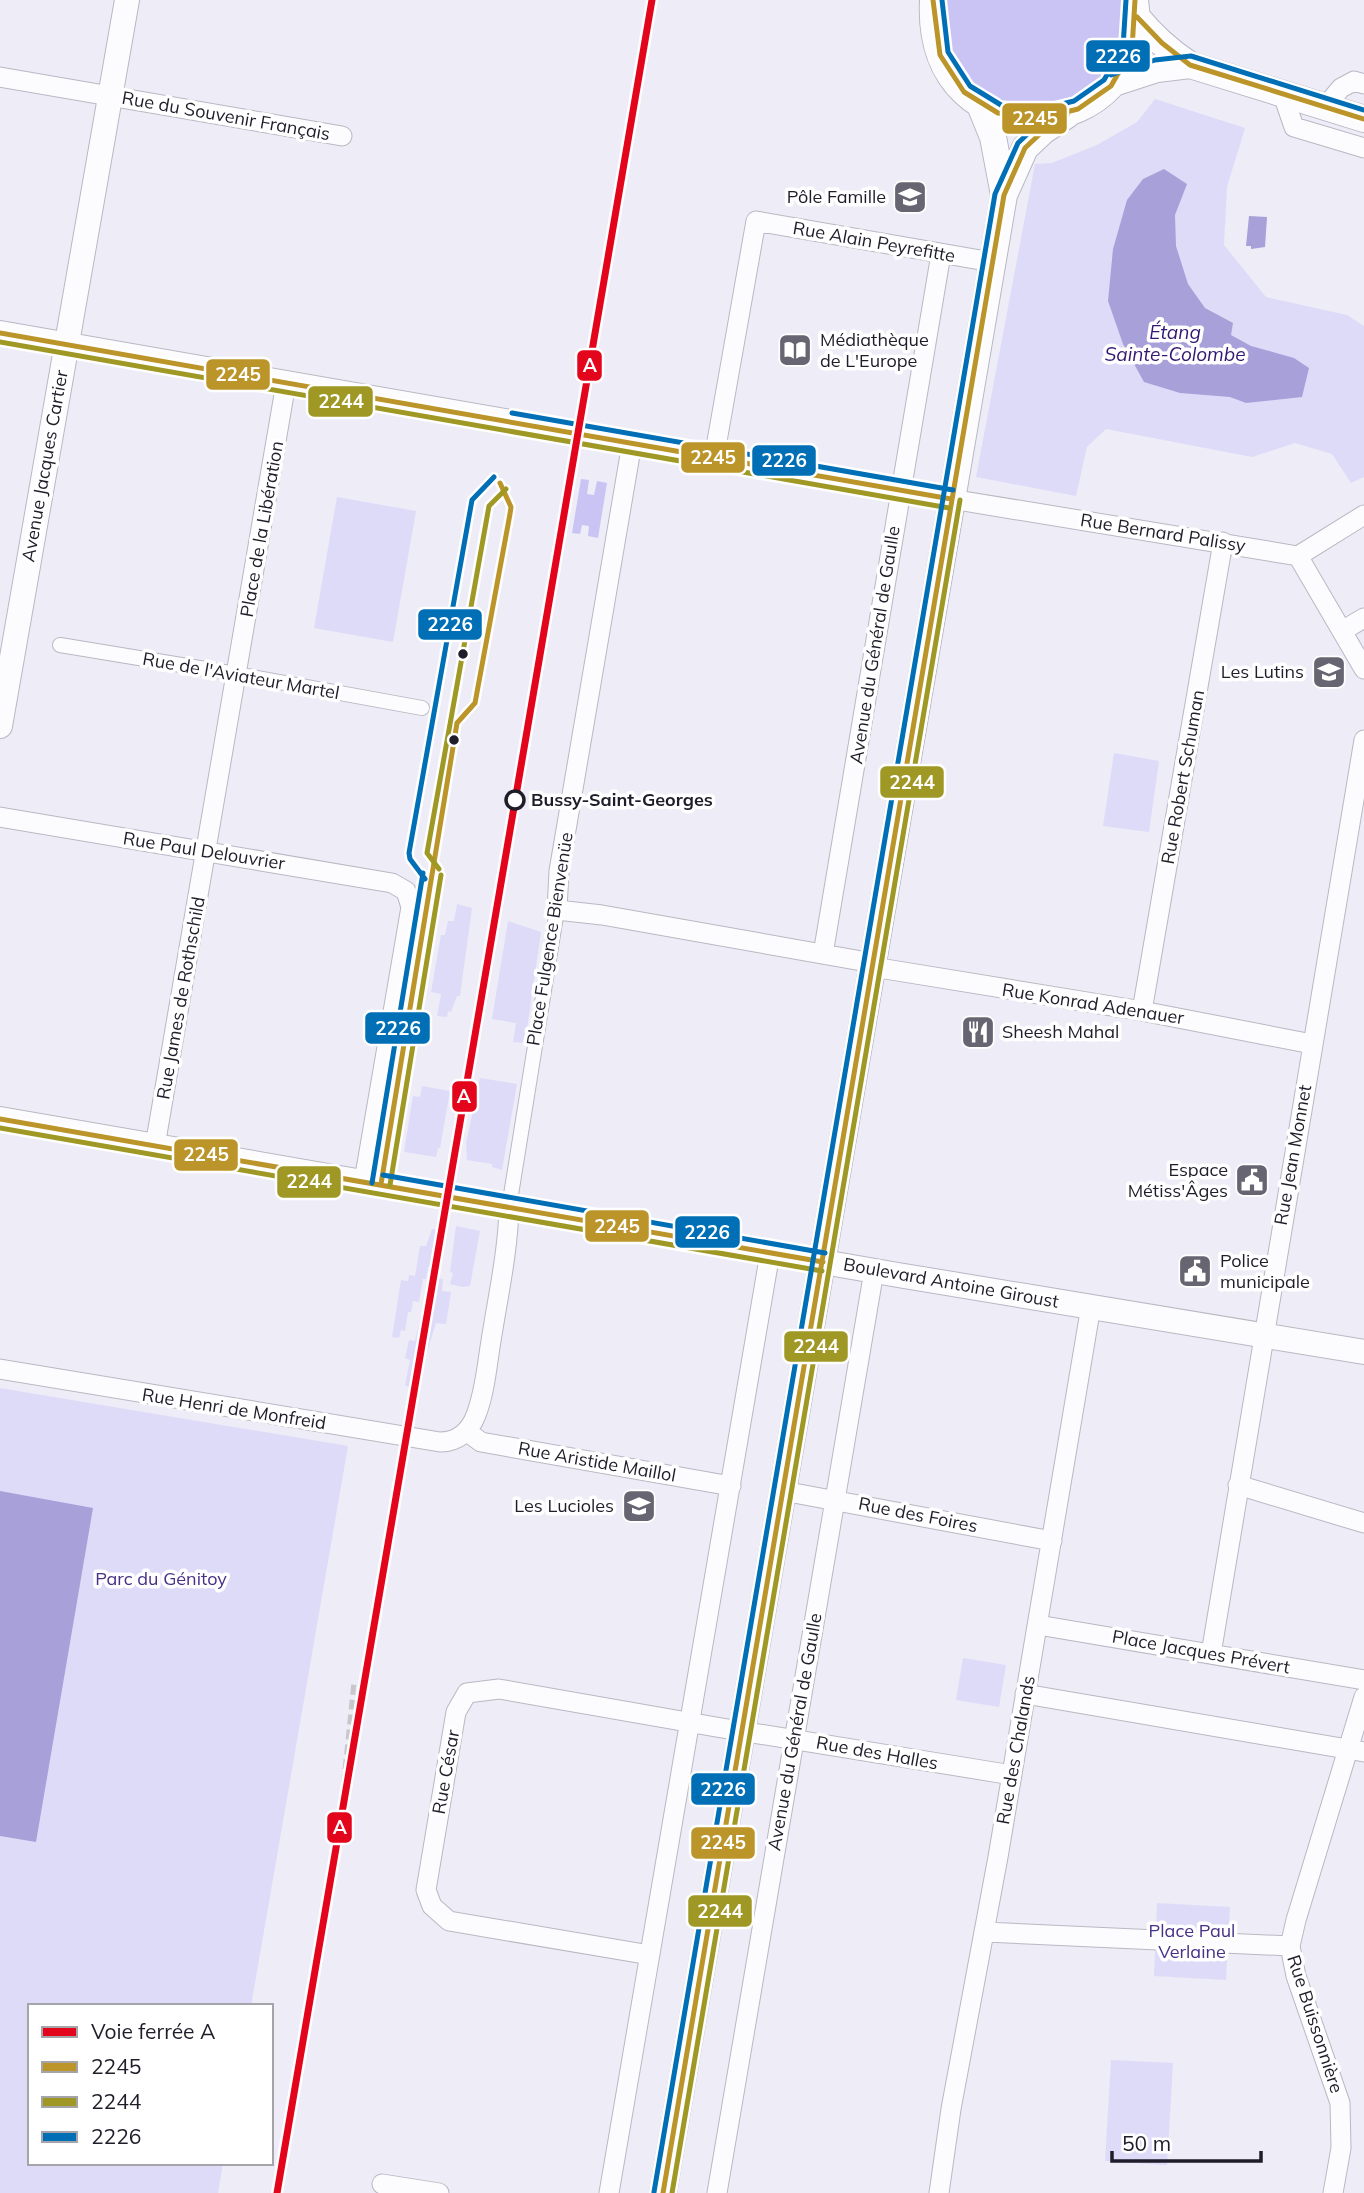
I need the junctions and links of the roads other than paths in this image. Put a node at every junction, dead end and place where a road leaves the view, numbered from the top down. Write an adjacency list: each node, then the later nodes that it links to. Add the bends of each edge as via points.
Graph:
1 (127, 0): 9 (street, Avenue Jacques Cartier)
2 (929, 5): 10 (main road, via 939,57 956,84)
3 (1136, 8): 4 (main road, via 1151,35); 6 (main road, via 1135,40)
4 (1190, 65): 6 (main road, via 1157,69); 8 (main road)
5 (0, 77): 9 (street, Rue du Souvenir Français)
6 (1114, 83): 12 (main road, via 1093,102)
7 (1364, 84): 11 (street, via 1354,81 1341,88)
8 (1283, 95): 11 (main road); 15 (street, via 1294,127)
9 (110, 96): 14 (street, Rue du Souvenir Français); 20 (street, Avenue Jacques Cartier)
10 (980, 105): 12 (main road, via 1008,117 1038,120); 16 (main road, via 993,136)
11 (1325, 107): 13 (main road)
12 (1067, 115): 16 (main road, via 1024,148)
13 (1364, 119)
14 (342, 135)
15 (1364, 148)
16 (1004, 195): 18 (main road)
17 (941, 254): 18 (street, Rue Alain Peyrefitte); 23 (street, Rue Alain Peyrefitte, via 756,221); 24 (street, Avenue du Général de Gaulle)
18 (992, 262): 25 (main road)
19 (0, 333): 20 (street)
20 (66, 345): 21 (street); 31 (street, Avenue Jacques Cartier)
21 (286, 383): 22 (street); 34 (street, Place de la Libération)
22 (632, 443): 23 (street); 40 (street, Place Fulgence Bienvenüe, via 559,871)
23 (713, 458): 24 (street)
24 (901, 491): 25 (street); 41 (street, Avenue du Général de Gaulle)
25 (951, 499): 27 (street, Rue Bernard Palissy); 42 (main road)
26 (1364, 515): 28 (street)
27 (1223, 542): 28 (street, Rue Bernard Palissy); 43 (street, Rue Robert Schuman)
28 (1298, 556): 30 (street)
29 (1364, 618): 30 (street)
30 (1342, 631): 33 (street)
31 (7, 637): 36 (street, Avenue Jacques Cartier)
32 (60, 645): 34 (street, Rue de l'Aviateur Martel)
33 (1364, 669)
34 (236, 674): 35 (street, Rue de l'Aviateur Martel); 39 (street, Place de la Libération)
35 (422, 708)
36 (0, 726)
37 (1364, 740): 44 (street, Rue Jean Monnet)
38 (0, 817): 39 (street, Rue Paul Delouvrier)
39 (206, 851): 46 (street, Rue James de Rothschild); 47 (street, Rue Paul Delouvrier, via 392,883 406,891 411,907)
40 (557, 910): 41 (street, Rue Konrad Adenauer); 48 (street, Place Fulgence Bienvenüe)
41 (823, 954): 42 (street, Rue Konrad Adenauer)
42 (873, 965): 43 (street, Rue Konrad Adenauer); 50 (main road)
43 (1142, 1011): 44 (street, Rue Konrad Adenauer)
44 (1312, 1044): 53 (street, Rue Jean Monnet)
45 (0, 1119): 46 (street, Boulevard Antoine Giroust)
46 (155, 1146): 47 (street, Boulevard Antoine Giroust)
47 (364, 1181): 48 (street, Boulevard Antoine Giroust)
48 (509, 1207): 49 (street, Boulevard Antoine Giroust); 56 (street, Place Fulgence Bienvenüe, via 484,1384 476,1416)
49 (770, 1253): 50 (street, Boulevard Antoine Giroust); 58 (street)
50 (823, 1262): 51 (street, Boulevard Antoine Giroust); 59 (main road)
51 (874, 1270): 52 (street, Boulevard Antoine Giroust); 60 (street, Avenue du Général de Gaulle)
52 (1091, 1306): 53 (street, Boulevard Antoine Giroust); 62 (street, Rue des Chalands)
53 (1263, 1336): 54 (street, Boulevard Antoine Giroust); 57 (street, Rue Jean Monnet)
54 (1364, 1352)
55 (0, 1369): 56 (street, Rue Henri de Monfreid, via 440,1442 455,1440)
56 (466, 1432): 58 (street, Rue Aristide Maillol, via 481,1442)
57 (1238, 1485): 61 (street); 64 (street, Rue Jean Monnet)
58 (731, 1486): 68 (street)
59 (783, 1491): 60 (street, Rue des Foires); 69 (main road)
60 (835, 1500): 62 (street, Rue des Foires); 70 (street, Avenue du Général de Gaulle)
61 (1364, 1523)
62 (1052, 1541): 63 (street, Rue des Chalands)
63 (1038, 1625): 64 (street, Place Jacques Prévert); 66 (street, Rue des Chalands)
64 (1211, 1654): 65 (street, Place Jacques Prévert)
65 (1364, 1680)
66 (1025, 1694): 71 (street); 72 (street, Rue des Chalands)
67 (1364, 1696): 71 (street, Rue Buissonnière)
68 (690, 1722): 69 (street, Rue César); 75 (street); 75 (street, Rue César, via 499,1689 467,1693 456,1712 426,1890 432,1906 449,1921)
69 (742, 1731): 70 (street, Rue des Halles); 79 (main road)
70 (794, 1738): 72 (street, Rue des Halles); 80 (street, Avenue du Général de Gaulle)
71 (1355, 1751): 74 (street, Rue Buissonnière)
72 (1012, 1775): 73 (street, Rue des Chalands)
73 (985, 1932): 74 (street); 81 (street, Rue des Chalands)
74 (1290, 1946): 82 (street, Rue Buissonnière, via 1340,2103 1341,2148)
75 (650, 1955): 78 (street)
76 (382, 2184): 77 (street)
77 (439, 2193)
78 (609, 2193)
79 (663, 2193)
80 (717, 2193)
81 (939, 2193)
82 (1333, 2193)

